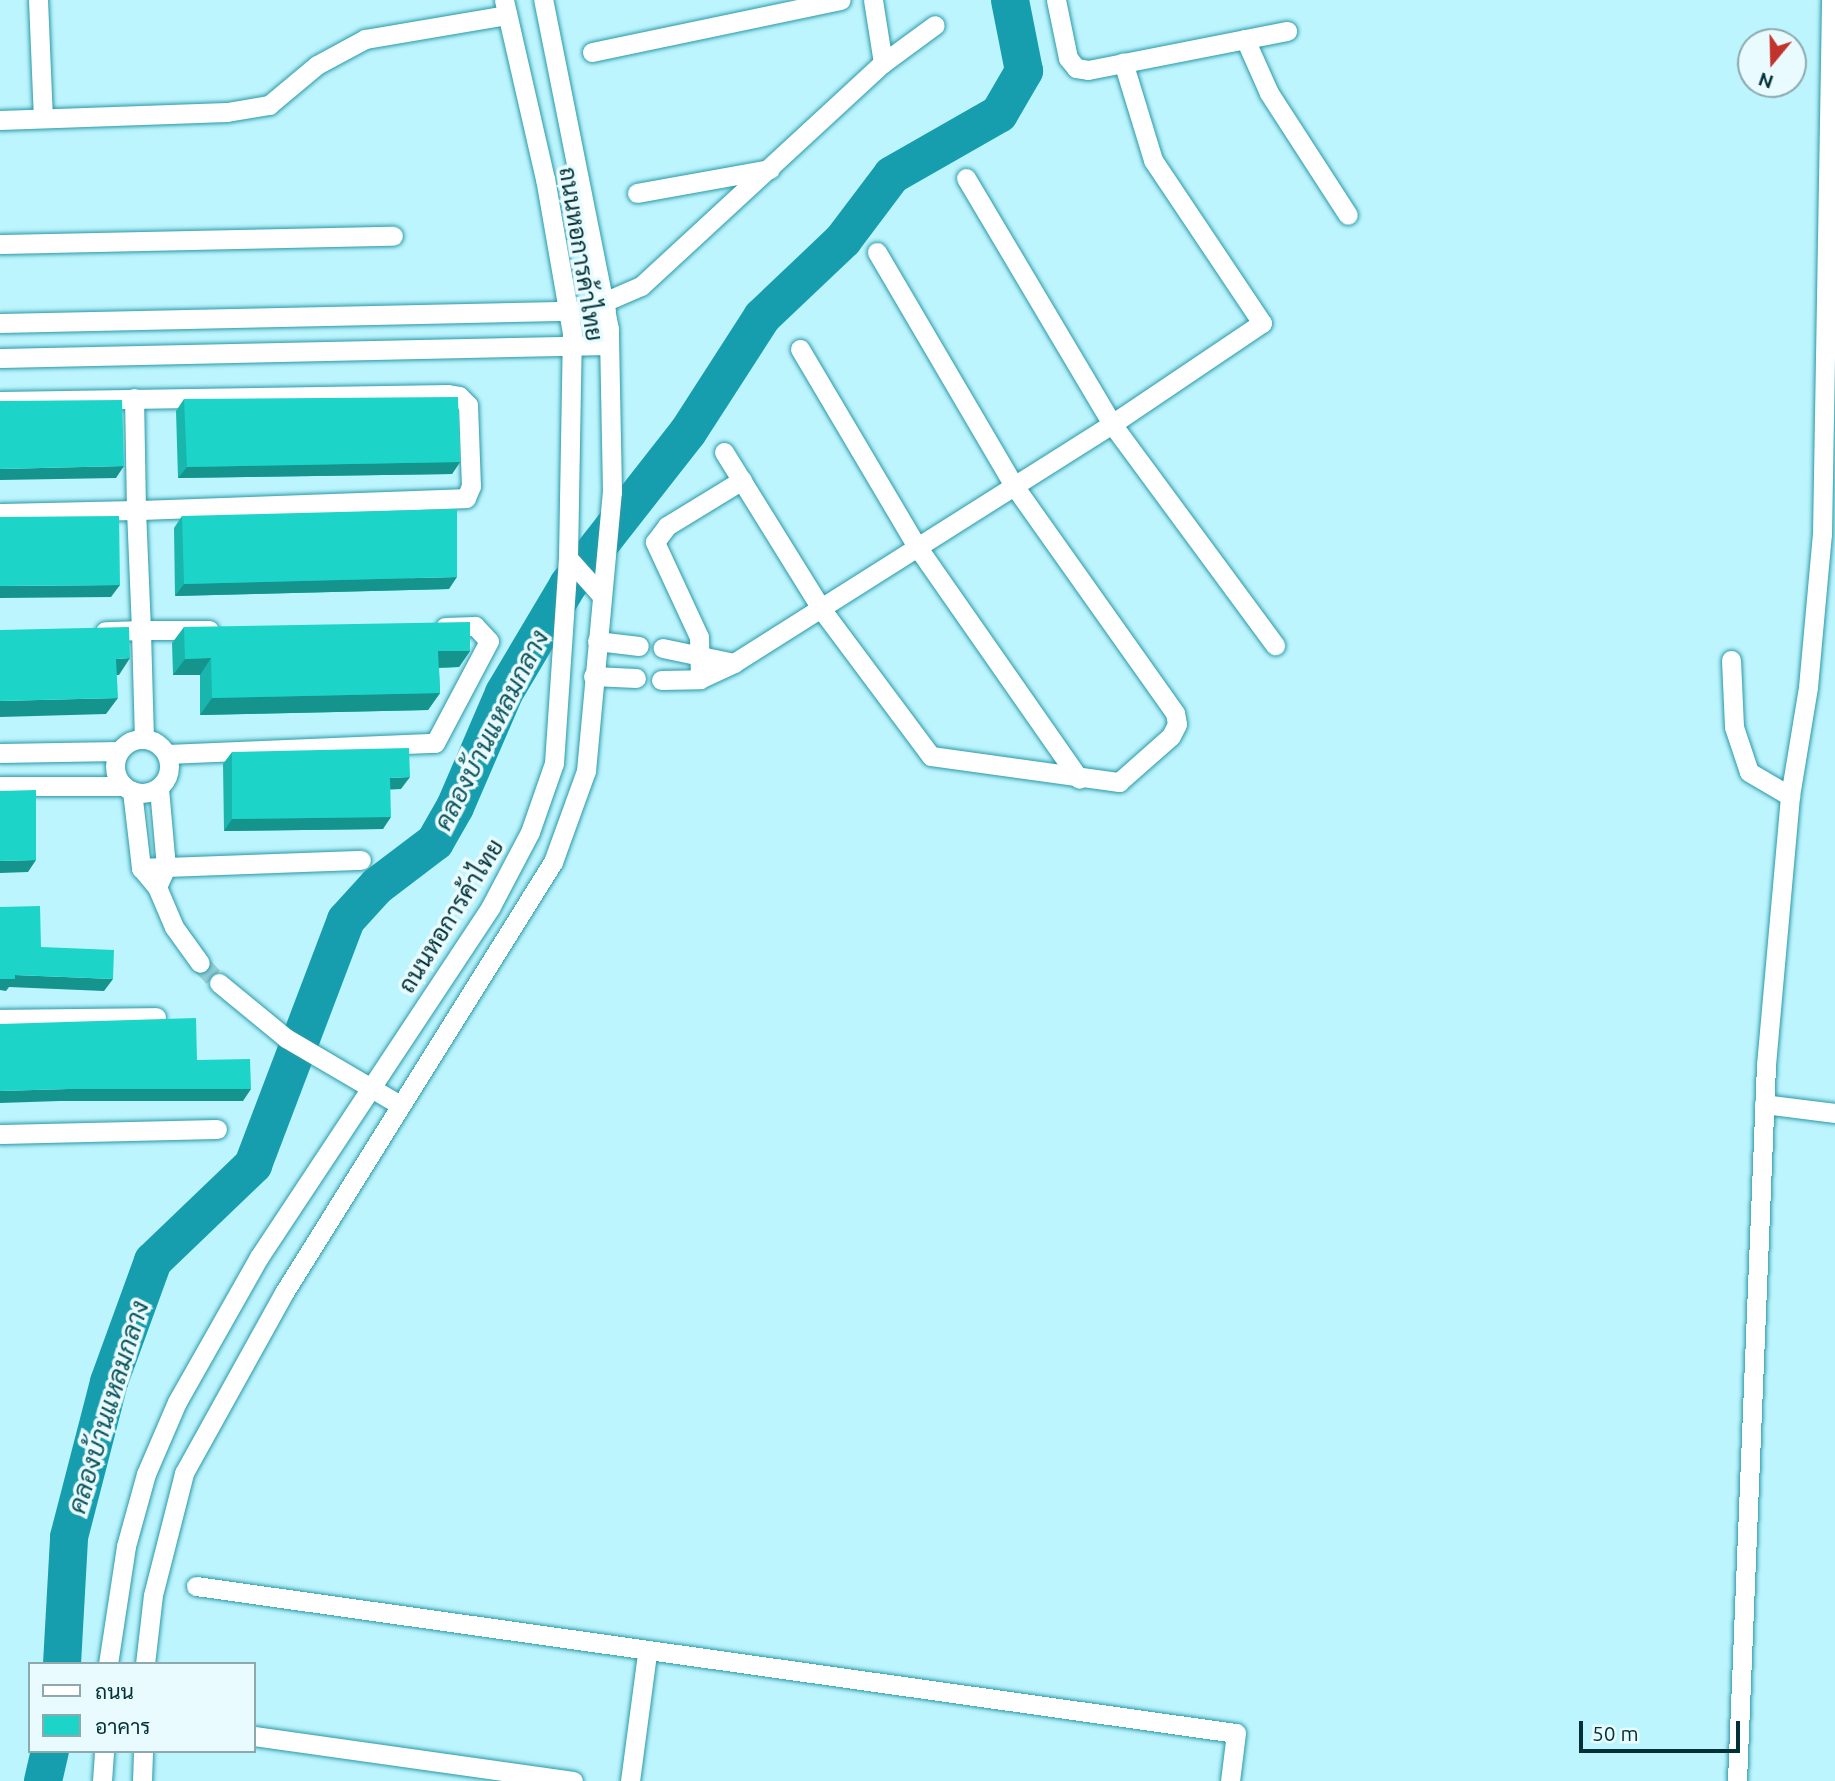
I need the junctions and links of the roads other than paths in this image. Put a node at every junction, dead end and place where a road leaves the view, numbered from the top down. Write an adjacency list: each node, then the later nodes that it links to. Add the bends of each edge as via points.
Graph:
1 (38, 0): 14 (street)
2 (543, 0): 23 (street, ถนนหอการค้าไทย)
3 (841, 0): 11 (street)
4 (873, 0): 13 (street)
5 (1056, 0): 12 (street, via 1068,58 1076,68)
6 (1831, 0): 40 (street)
7 (506, 8): 14 (street, via 365,39 317,65 269,104 227,112); 24 (street, ถนนหอการค้าไทย, via 545,179)
8 (934, 25): 13 (street)
9 (1287, 31): 10 (street)
10 (1245, 39): 12 (street); 19 (street, via 1269,93)
11 (592, 52)
12 (1124, 62): 34 (street, via 1153,160 1262,323)
13 (883, 63): 16 (street)
14 (43, 118): 15 (street)
15 (0, 120)
16 (770, 169): 18 (street); 23 (street, via 641,286)
17 (966, 178): 34 (street)
18 (637, 193)
19 (1348, 215)
20 (393, 236): 21 (street)
21 (0, 244)
22 (877, 252): 37 (street)
23 (605, 306): 24 (street); 27 (street, ถนนหอการค้าไทย)
24 (568, 314): 25 (street); 28 (street, ถนนหอการค้าไทย)
25 (472, 315): 26 (street); 29 (street)
26 (0, 323)
27 (609, 345): 28 (street); 43 (street, ถนนหอการค้าไทย, via 612,492)
28 (572, 347): 29 (street); 42 (street, ถนนหอการค้าไทย)
29 (477, 349): 31 (street)
30 (800, 349): 41 (street)
31 (0, 358)
32 (134, 398): 33 (street); 38 (street); 38 (street, via 459,396 468,405 471,485 466,498 452,502)
33 (0, 401)
34 (1112, 424): 37 (street); 50 (street)
35 (724, 452): 36 (street)
36 (742, 480): 44 (street); 53 (street, via 667,526 655,542 694,626)
37 (1013, 484): 41 (street); 64 (street, via 1175,713 1177,724 1171,736 1129,779)
38 (136, 510): 39 (street); 48 (street)
39 (0, 513)
40 (1829, 532): 68 (street)
41 (916, 545): 44 (street); 64 (street)
42 (567, 567): 43 (street); 77 (street, ถนนหอการค้าไทย, via 554,762 530,832 490,908)
43 (603, 591): 49 (street, ถนนหอการค้าไทย)
44 (822, 610): 55 (street); 64 (street, via 931,756)
45 (419, 627): 63 (street, via 475,626 488,635 435,743)
46 (225, 629): 48 (street)
47 (90, 631): 48 (street)
48 (141, 631): 60 (street)
49 (597, 641): 51 (street); 56 (street, ถนนหอการค้าไทย)
50 (1275, 645)
51 (639, 646)
52 (663, 648): 53 (street)
53 (701, 653): 55 (street); 58 (street)
54 (1731, 660): 68 (street, via 1734,727 1749,772)
55 (734, 663): 58 (street)
56 (593, 676): 57 (street); 79 (street, ถนนหอการค้าไทย, via 586,771 553,862)
57 (636, 678)
58 (700, 679): 59 (street)
59 (660, 680)
60 (144, 739): 61 (street); 63 (street)
61 (119, 751): 62 (street); 67 (street, via 115,769)
62 (0, 753)
63 (167, 754): 66 (street, via 169,772)
64 (1079, 779)
65 (0, 786): 67 (street)
66 (159, 788): 67 (street); 70 (street)
67 (127, 789): 71 (street)
68 (1790, 796): 78 (street)
69 (361, 860): 70 (street)
70 (166, 867): 71 (street); 72 (street)
71 (141, 868): 72 (street)
72 (157, 887): 73 (street, via 174,927)
73 (200, 963)
74 (219, 983): 77 (street, via 286,1038)
75 (156, 1017): 76 (street)
76 (0, 1019)
77 (371, 1088): 79 (street); 85 (street, ถนนหอการค้าไทย, via 259,1257 177,1402 146,1474 126,1546)
78 (1764, 1104): 80 (street); 95 (street)
79 (400, 1105): 86 (street, ถนนหอการค้าไทย, via 278,1302 184,1473 153,1595)
80 (1835, 1113)
81 (217, 1129): 82 (street)
82 (0, 1134)
83 (197, 1586): 84 (street)
84 (647, 1653): 93 (street); 94 (street, via 1236,1733)
85 (108, 1662)
86 (145, 1662)
87 (256, 1736): 92 (street)
88 (104, 1753): 90 (street)
89 (143, 1753): 91 (street)
90 (102, 1781)
91 (142, 1781)
92 (573, 1781)
93 (630, 1781)
94 (1230, 1781)
95 (1737, 1781)

